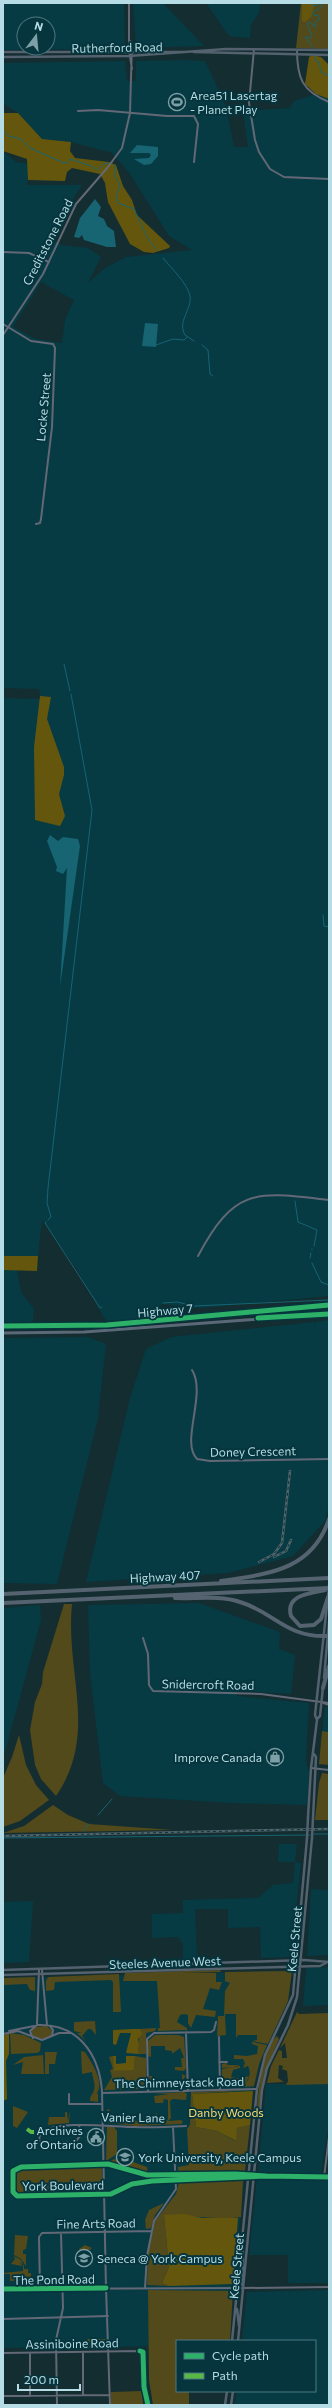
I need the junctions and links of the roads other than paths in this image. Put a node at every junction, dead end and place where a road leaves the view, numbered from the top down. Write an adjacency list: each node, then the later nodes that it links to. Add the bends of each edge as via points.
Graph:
1 (129, 3): 2 (street)
2 (130, 41): 8 (street, Creditstone Road); 9 (street, Creditstone Road)
3 (254, 49): 4 (main road, Rutherford Road); 6 (main road, Rutherford Road); 10 (street)
4 (297, 50): 5 (main road, Rutherford Road); 11 (street)
5 (329, 50)
6 (225, 51): 9 (main road, Rutherford Road); 10 (main road, Rutherford Road)
7 (3, 52): 8 (main road, Rutherford Road)
8 (129, 54): 9 (main road, Rutherford Road); 13 (main road, Rutherford Road); 14 (street, Creditstone Road)
9 (133, 54): 14 (street, Creditstone Road)
10 (254, 54): 11 (main road, Rutherford Road); 19 (street, via 249,103 255,140 264,160 270,169 284,177)
11 (297, 54): 12 (main road, Rutherford Road); 15 (street, via 301,81 316,96)
12 (329, 54)
13 (3, 57)
14 (132, 69): 17 (street, Creditstone Road)
15 (329, 102)
16 (78, 111): 17 (street)
17 (130, 113): 18 (street, via 196,118 198,124); 21 (street, Creditstone Road, via 128,130 120,152 76,204)
18 (194, 162)
19 (329, 179)
20 (3, 252): 21 (street, via 29,254)
21 (49, 262): 23 (street, Creditstone Road)
22 (3, 324): 23 (street, Locke Street)
23 (8, 327): 24 (street, Creditstone Road); 25 (street, Locke Street, via 30,341 53,344 55,348 52,427 42,519)
24 (3, 335)
25 (36, 524)
26 (329, 770): 27 (street)
27 (329, 796)
28 (329, 1200): 29 (street, via 277,1194 245,1201 229,1211 217,1223)
29 (198, 1256)
30 (329, 1305): 32 (main road, Highway 7, via 107,1325)
31 (329, 1314): 33 (main road, Highway 7, via 108,1331)
32 (3, 1326)
33 (3, 1333)
34 (192, 1370): 35 (street, Doney Crescent, via 197,1387 192,1447 197,1459)
35 (329, 1459)
36 (329, 1519): 38 (highway, via 318,1542 307,1555 281,1570)
37 (329, 1577): 38 (highway, Highway 407)
38 (196, 1584): 40 (highway, Highway 407)
39 (329, 1588): 41 (highway, Highway 407); 42 (main road, Keele Street, bridge); 42 (highway, via 296,1598 290,1606 291,1616 300,1626 314,1625 321,1619)
40 (3, 1594)
41 (147, 1596): 43 (highway, Highway 407); 45 (highway, via 234,1600 248,1605 295,1632)
42 (328, 1597): 45 (main road, Keele Street)
43 (3, 1603)
44 (329, 1622): 45 (main road, Keele Street)
45 (326, 1636): 48 (main road, Keele Street); 49 (main road, Keele Street)
46 (143, 1638): 49 (street, Snidercroft Road, via 148,1654 149,1685 153,1690 262,1694)
47 (329, 1666): 48 (highway)
48 (323, 1688): 50 (main road, Keele Street)
49 (317, 1702): 50 (street); 52 (main road, Keele Street)
50 (321, 1702): 51 (street); 52 (main road, Keele Street)
51 (329, 1704)
52 (317, 1720): 53 (main road, Keele Street)
53 (314, 1753): 54 (main road, Keele Street); 55 (main road, Keele Street)
54 (311, 1768): 55 (street); 57 (main road, Keele Street, bridge)
55 (316, 1769): 56 (street); 58 (main road, Keele Street, bridge)
56 (329, 1770)
57 (297, 1961): 58 (main road, Steeles Avenue West); 60 (main road, Keele Street); 64 (main road, Steeles Avenue West)
58 (301, 1961): 59 (main road, Steeles Avenue West); 61 (main road, Keele Street)
59 (328, 1962): 61 (main road, Steeles Avenue West, via 320,1966)
60 (296, 1966): 61 (main road, Steeles Avenue West); 66 (main road, Steeles Avenue West); 74 (main road, Keele Street, via 293,1995)
61 (301, 1966): 78 (main road, Keele Street, via 295,2007)
62 (3, 1970): 63 (main road, Steeles Avenue West)
63 (26, 1970): 64 (main road, Steeles Avenue West); 65 (main road)
64 (40, 1970): 66 (street)
65 (26, 1974): 66 (main road, Steeles Avenue West); 67 (main road, Steeles Avenue West)
66 (40, 1974): 69 (street); 70 (street)
67 (3, 1975)
68 (216, 2022): 72 (street, via 211,2032)
69 (36, 2025): 70 (street); 73 (street); 77 (street, via 30,2031)
70 (48, 2026): 71 (street); 75 (street, via 53,2030)
71 (72, 2033): 75 (street, via 59,2033); 85 (street, via 86,2044 94,2056)
72 (186, 2033): 83 (street); 84 (street, via 149,2035)
73 (3, 2034): 77 (street, via 18,2031)
74 (275, 2035): 78 (main road); 82 (main road, Keele Street, via 263,2062)
75 (51, 2037): 77 (street, via 42,2040)
76 (219, 2037): 79 (street)
77 (33, 2038)
78 (281, 2038): 89 (main road, Keele Street, via 266,2074)
79 (219, 2062): 80 (street); 81 (street)
80 (227, 2062)
81 (220, 2090): 82 (street, The Chimneystack Road); 83 (street, The Chimneystack Road)
82 (257, 2090): 88 (main road, Keele Street)
83 (188, 2091): 84 (street, The Chimneystack Road)
84 (148, 2092): 85 (street, The Chimneystack Road)
85 (102, 2093): 87 (street)
86 (69, 2094): 87 (street, via 69,2104)
87 (102, 2104): 91 (street)
88 (254, 2120): 89 (main road); 98 (main road, Keele Street)
89 (259, 2120): 99 (main road, Keele Street)
90 (79, 2125): 90 (street, Vanier Lane, via 47,2128 40,2134 39,2140 42,2143 75,2142 80,2135); 91 (street, Vanier Lane)
91 (102, 2125): 92 (street, Vanier Lane); 95 (street)
92 (173, 2126): 93 (street, Vanier Lane); 96 (street)
93 (186, 2126)
94 (329, 2137): 100 (street)
95 (103, 2164): 97 (street, York Boulevard, via 114,2165 136,2174); 104 (street); 104 (street, York Boulevard, via 18,2167 13,2171 13,2192 17,2196)
96 (176, 2174): 97 (street, York Boulevard); 98 (street, York Boulevard); 102 (street)
97 (151, 2175): 103 (street)
98 (249, 2176): 99 (street, York Boulevard); 102 (street, York Boulevard); 108 (main road, Keele Street)
99 (253, 2176): 100 (street, York Boulevard); 113 (main road, Keele Street)
100 (324, 2177): 101 (street, York Boulevard)
101 (329, 2177)
102 (176, 2180): 103 (street, York Boulevard); 106 (street, via 175,2194 158,2214)
103 (152, 2181): 104 (street, York Boulevard)
104 (104, 2194): 105 (street)
105 (105, 2231): 106 (street, Fine Arts Road); 107 (street, Fine Arts Road); 110 (street)
106 (152, 2231): 111 (street)
107 (61, 2233): 114 (street, Fine Arts Road, via 42,2233 39,2239); 115 (street)
108 (242, 2242): 112 (main road, Keele Street); 113 (main road)
109 (329, 2287): 113 (street, The Pond Road)
110 (106, 2288): 111 (street, The Pond Road); 115 (street, The Pond Road); 117 (street)
111 (145, 2288): 112 (street, The Pond Road)
112 (238, 2288): 113 (street, The Pond Road); 120 (main road); 121 (main road, Keele Street)
113 (244, 2288): 120 (main road, Keele Street)
114 (40, 2289): 115 (street, The Pond Road); 116 (street, The Pond Road)
115 (63, 2289): 118 (street, via 64,2308)
116 (3, 2290)
117 (108, 2316): 118 (street); 123 (street)
118 (61, 2318): 119 (street); 124 (street)
119 (3, 2319)
120 (239, 2330): 122 (main road, Keele Street)
121 (232, 2340)
122 (238, 2340)
123 (109, 2351): 125 (street, Assiniboine Road); 130 (street); 137 (street, Assiniboine Road, via 141,2352)
124 (56, 2352): 125 (street, Assiniboine Road); 127 (street, Assiniboine Road); 131 (street)
125 (82, 2352): 132 (street)
126 (3, 2353): 127 (street, Assiniboine Road)
127 (30, 2353): 134 (street)
128 (227, 2392): 138 (main road)
129 (233, 2392): 139 (main road)
130 (110, 2394): 132 (street); 136 (street)
131 (57, 2395): 132 (street); 134 (street); 135 (street)
132 (83, 2395)
133 (3, 2396): 134 (street)
134 (30, 2396)
135 (57, 2405)
136 (110, 2405)
137 (145, 2405)
138 (225, 2405)
139 (231, 2405)

